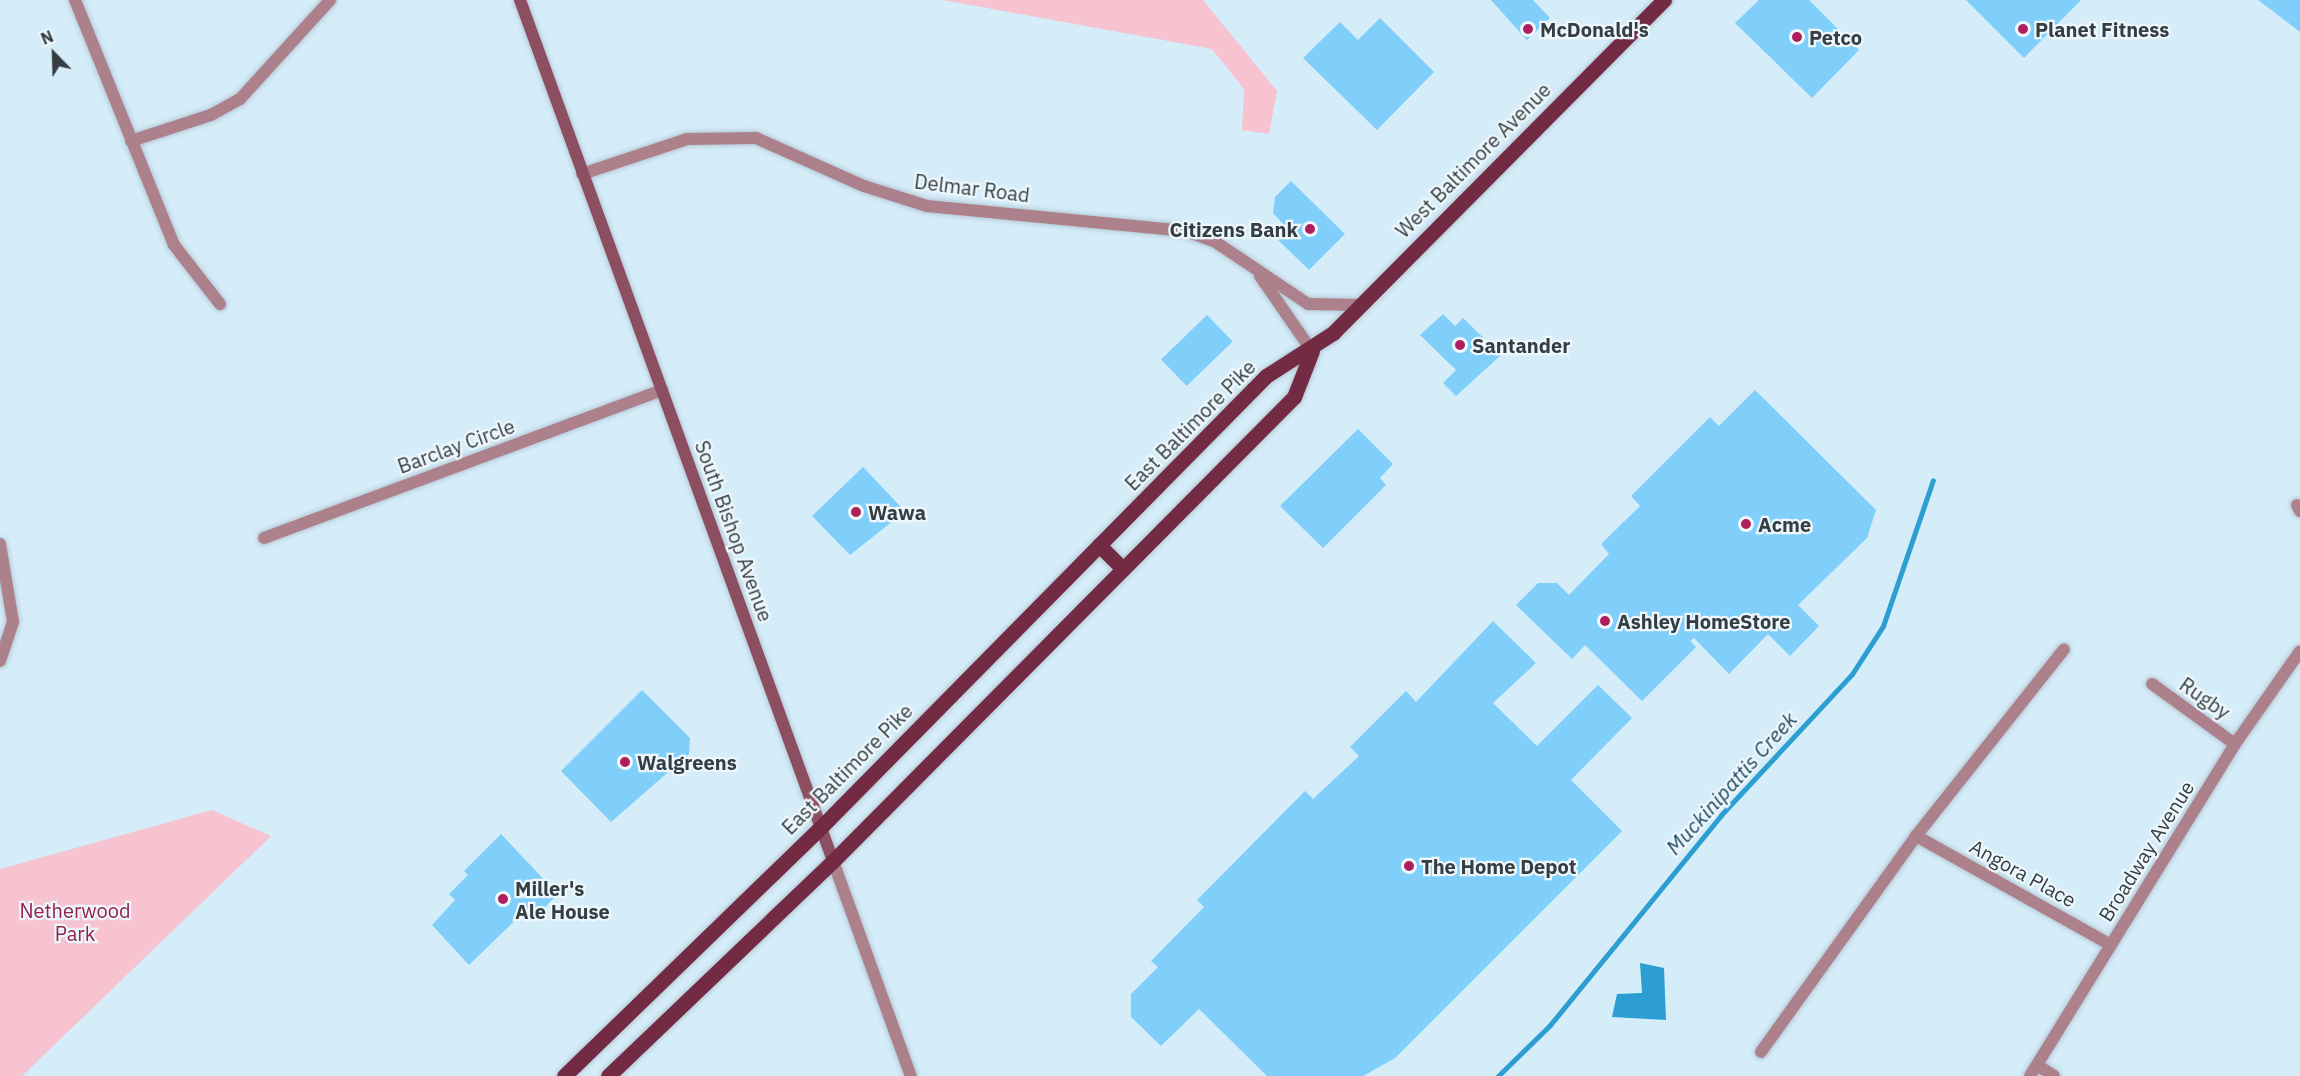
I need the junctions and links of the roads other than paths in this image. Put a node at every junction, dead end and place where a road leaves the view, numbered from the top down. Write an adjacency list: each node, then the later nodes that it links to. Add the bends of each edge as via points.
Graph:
1 (75, 0): 5 (street)
2 (330, 0): 5 (street, via 240,99 211,115)
3 (520, 0): 6 (main road, South Bishop Avenue)
4 (1664, 0): 9 (main road, West Baltimore Avenue)
5 (131, 141): 8 (street, via 174,245)
6 (582, 174): 7 (street, Delmar Road, via 687,140 742,136 771,142 864,186 927,206 1186,231 1214,241); 11 (main road, South Bishop Avenue)
7 (1256, 270): 9 (street, Delmar Road, via 1308,304); 10 (street, Delmar Road)
8 (220, 304)
9 (1362, 304): 10 (main road, West Baltimore Avenue)
10 (1312, 351): 14 (main road, East Baltimore Pike, via 1266,376); 15 (main road, via 1294,397)
11 (662, 390): 12 (street, Barclay Circle); 21 (main road, South Bishop Avenue)
12 (264, 538)
13 (0, 544): 18 (street, via 13,622)
14 (1099, 545): 15 (main road); 21 (main road, East Baltimore Pike)
15 (1123, 569): 23 (main road)
16 (2064, 649): 22 (street)
17 (2300, 651): 20 (street, Broadway Avenue)
18 (0, 661)
19 (2152, 684): 20 (street, Rugby)
20 (2235, 744): 24 (street, Broadway Avenue)
21 (820, 828): 23 (main road, South Bishop Avenue); 27 (main road, East Baltimore Pike)
22 (1916, 836): 24 (street, Angora Place); 25 (street)
23 (833, 861): 28 (main road); 29 (street, South Bishop Avenue)
24 (2111, 945): 26 (street, Broadway Avenue)
25 (1761, 1052)
26 (2037, 1065): 30 (street, Broadway Avenue); 31 (street)
27 (564, 1076)
28 (608, 1076)
29 (911, 1076)
30 (2030, 1076)
31 (2054, 1076)

